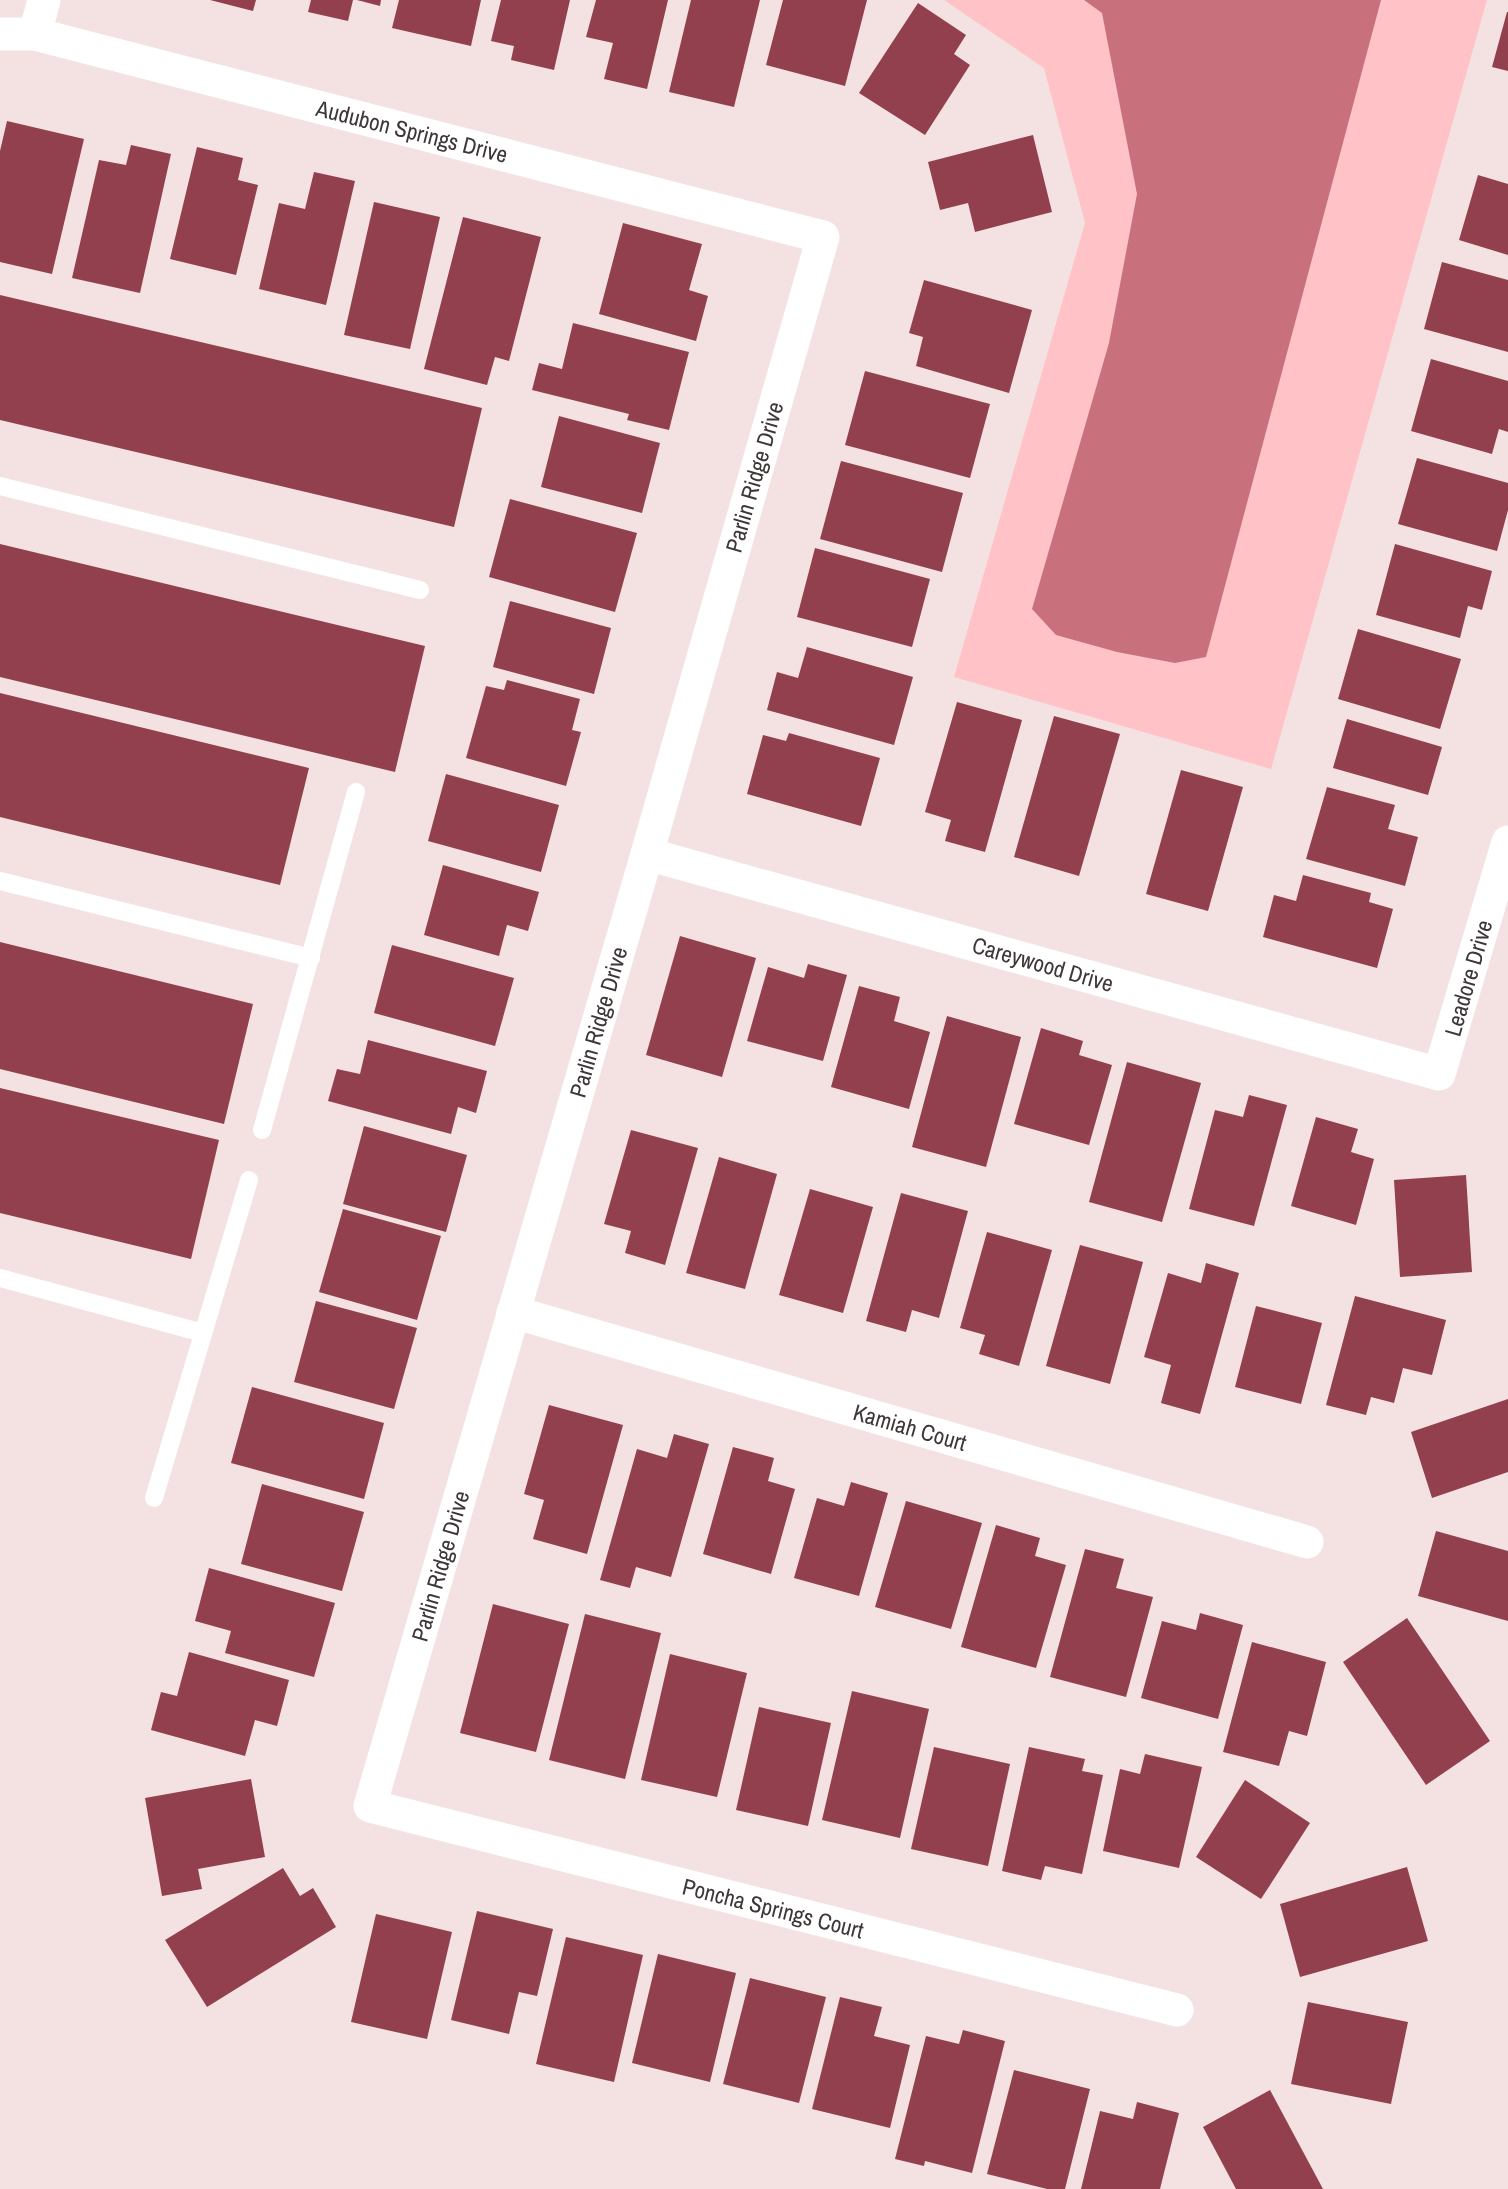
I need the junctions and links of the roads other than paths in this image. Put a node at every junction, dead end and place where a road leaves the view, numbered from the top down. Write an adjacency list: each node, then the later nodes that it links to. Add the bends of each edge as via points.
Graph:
1 (44, 0): 3 (street)
2 (0, 34): 3 (street, Audubon Springs Drive)
3 (34, 34): 4 (street, Audubon Springs Drive)
4 (822, 237): 9 (street, Parlin Ridge Drive)
5 (0, 486): 6 (lane)
6 (420, 590)
7 (356, 792): 11 (lane)
8 (1508, 842): 12 (street, Leadore Drive)
9 (647, 854): 12 (street, Careywood Drive); 16 (street, Parlin Ridge Drive)
10 (0, 881): 11 (lane)
11 (311, 958): 13 (lane)
12 (1439, 1074)
13 (262, 1130)
14 (248, 1180): 17 (lane)
15 (0, 1279): 17 (lane)
16 (513, 1312): 19 (street, Kamiah Court); 20 (street, Parlin Ridge Drive)
17 (203, 1333): 18 (lane)
18 (155, 1498)
19 (1307, 1542)
20 (370, 1806): 21 (street, Poncha Springs Court)
21 (1177, 2010)

